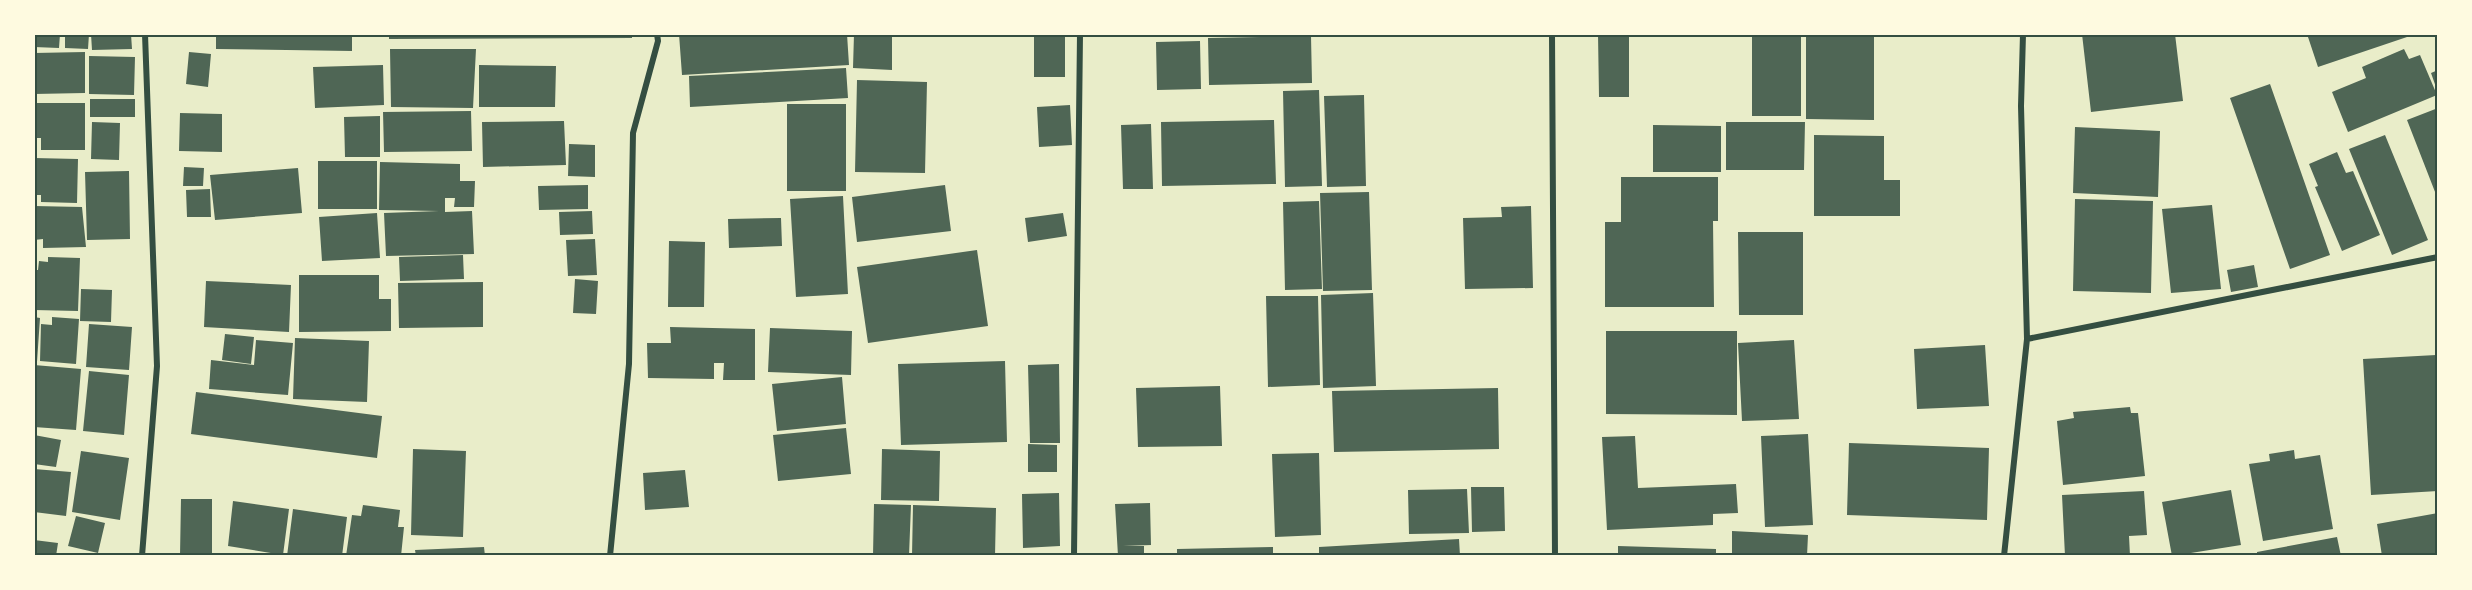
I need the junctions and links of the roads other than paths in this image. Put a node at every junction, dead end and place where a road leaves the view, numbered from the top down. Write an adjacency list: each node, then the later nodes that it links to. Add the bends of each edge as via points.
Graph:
1 (145, 34): 8 (street, via 158,366)
2 (657, 34): 9 (street, via 633,133 629,364)
3 (1080, 34): 10 (street)
4 (1552, 34): 11 (street)
5 (2023, 34): 7 (street, via 2021,117)
6 (2438, 257): 7 (street)
7 (2027, 339): 12 (street)
8 (142, 555)
9 (610, 555)
10 (1074, 555)
11 (1555, 555)
12 (2004, 555)

